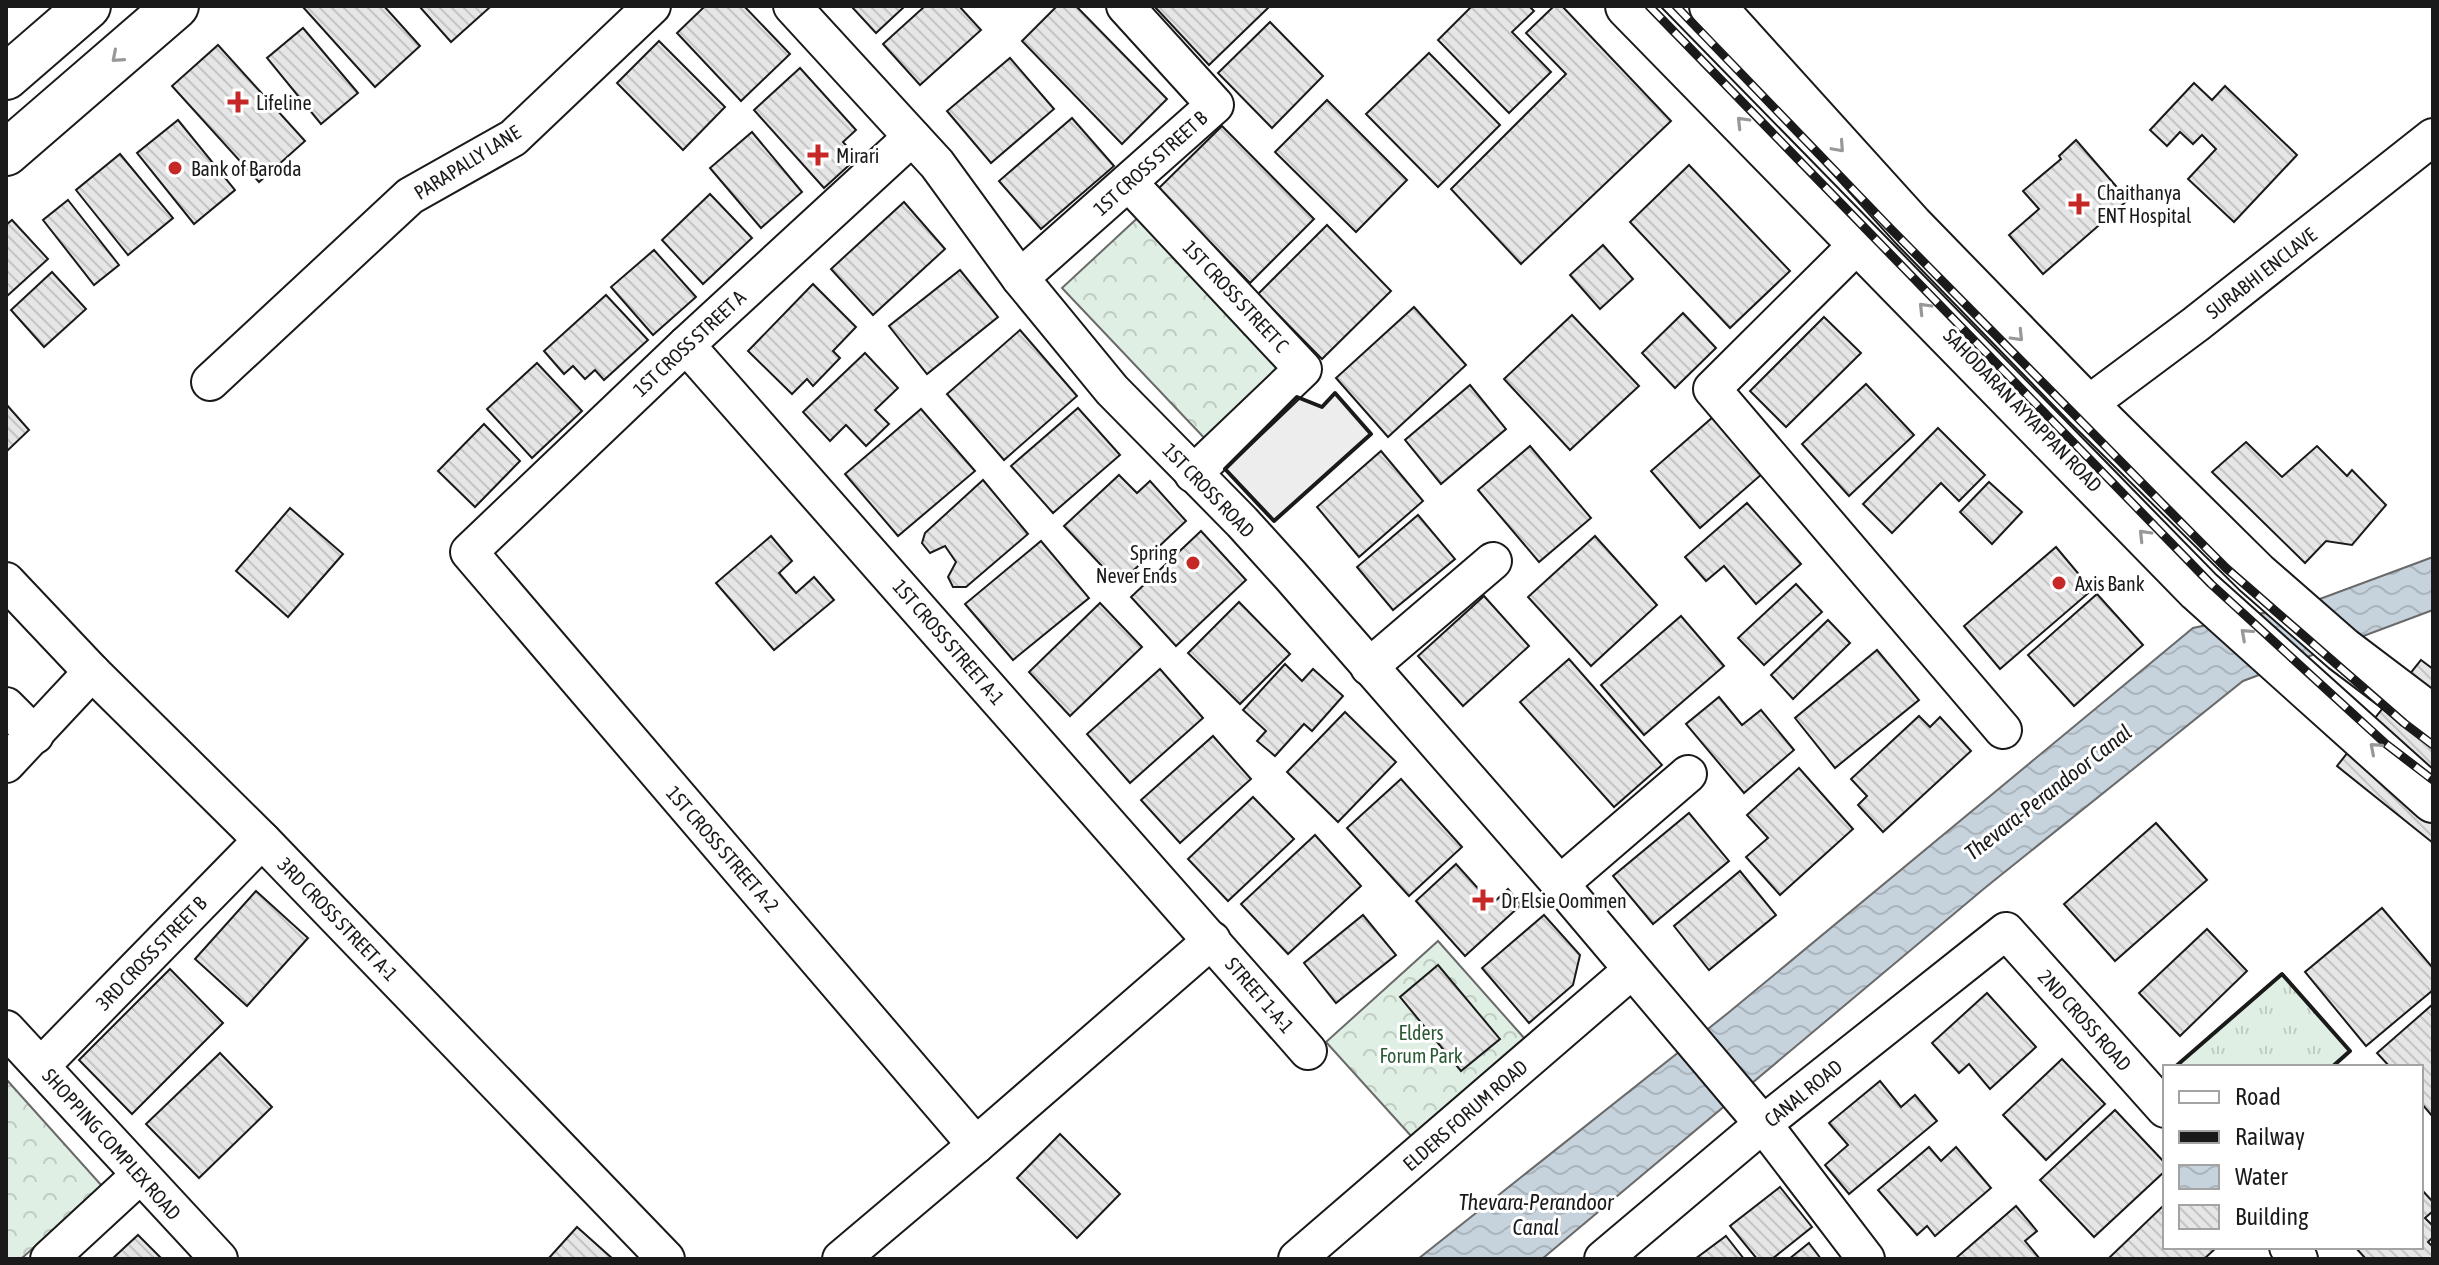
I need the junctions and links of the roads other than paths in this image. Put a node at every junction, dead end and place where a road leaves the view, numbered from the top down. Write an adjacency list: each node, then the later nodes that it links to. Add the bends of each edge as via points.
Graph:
1 (88, 6): 8 (main road)
2 (176, 6): 11 (main road, one-way to 11)
3 (652, 6): 16 (street, PARAPALLY LANE, via 513,138 410,196)
4 (792, 6): 9 (street, 1ST CROSS ROAD)
5 (1125, 6): 12 (street, 1ST CROSS STREET B, via 1215,105)
6 (1628, 6): 13 (main road, SAHODARAN AYYAPPAN ROAD, one-way to 6)
7 (1712, 6): 17 (main road, one-way to 17, via 1911,226)
8 (6, 77)
9 (912, 137): 14 (street, 1ST CROSS ROAD); 15 (street, 1ST CROSS STREET A)
10 (2433, 137): 17 (street, SURABHI ENCLAVE)
11 (6, 153)
12 (1129, 183): 14 (street, 1ST CROSS STREET B); 18 (street, 1ST CROSS STREET C, via 1303,369)
13 (1860, 242): 26 (street, via 1712,389); 30 (main road, SAHODARAN AYYAPPAN ROAD, one-way to 13, via 2199,590)
14 (1020, 278): 18 (street, 1ST CROSS ROAD, via 1112,390)
15 (686, 345): 19 (street, 1ST CROSS STREET A); 34 (street, 1ST CROSS STREET A-1)
16 (210, 382)
17 (2086, 406): 25 (main road, via 2256,574 2343,650)
18 (1193, 474): 22 (street, 1ST CROSS ROAD)
19 (469, 552): 41 (street, 1ST CROSS STREET A-2)
20 (1493, 561): 22 (street)
21 (6, 581): 23 (street, 3RD CROSS STREET A-1)
22 (1369, 667): 32 (street, 1ST CROSS ROAD)
23 (92, 672): 27 (street); 31 (street, 3RD CROSS STREET A-1)
24 (6, 706): 27 (street)
25 (2433, 718)
26 (2003, 730)
27 (35, 735): 28 (street)
28 (6, 764)
29 (1688, 774): 32 (street)
30 (2433, 800)
31 (262, 840): 38 (street, 3RD CROSS STREET B); 46 (street, 3RD CROSS STREET A-1)
32 (1560, 884): 35 (street, 1ST CROSS ROAD)
33 (2006, 931): 39 (street, 2ND CROSS ROAD); 40 (street, CANAL ROAD)
34 (1212, 940): 37 (street, STREET 1-A-1); 41 (street)
35 (1632, 970): 40 (street, 1ST CROSS ROAD); 47 (street, ELDERS FORUM ROAD)
36 (6, 1029): 38 (street, SHOPPING COMPLEX ROAD)
37 (1308, 1051)
38 (41, 1066): 42 (street, SHOPPING COMPLEX ROAD)
39 (2163, 1107)
40 (1763, 1124): 48 (street, CANAL ROAD); 49 (street, 1ST CROSS ROAD)
41 (976, 1145): 43 (street)
42 (140, 1175): 44 (street); 45 (street, SHOPPING COMPLEX ROAD)
43 (851, 1251)
44 (49, 1259)
45 (219, 1259)
46 (666, 1259)
47 (1297, 1259)
48 (1603, 1259)
49 (1866, 1259)

